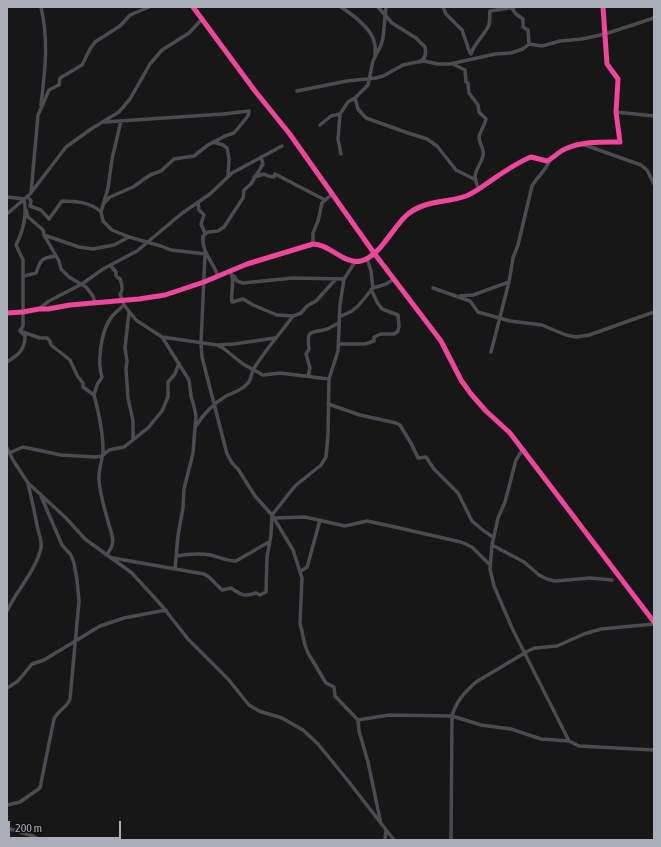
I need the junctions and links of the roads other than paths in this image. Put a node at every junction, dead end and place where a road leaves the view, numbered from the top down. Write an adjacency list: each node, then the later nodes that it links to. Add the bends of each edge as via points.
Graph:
1 (41, 7): 23 (street, via 45,21 47,58)
2 (149, 7): 23 (street, via 130,15 120,26 95,42 82,65 60,78 59,85 49,90)
3 (193, 7): 12 (street)
4 (341, 7): 16 (street, via 372,35)
5 (378, 7): 10 (street)
6 (386, 7): 10 (street)
7 (443, 7): 15 (street, via 446,14 462,30)
8 (513, 7): 14 (street, via 516,14 523,19 523,27 528,30); 15 (street, via 490,11 488,27 474,44)
9 (603, 7): 13 (street)
10 (386, 15): 16 (street, via 381,46); 18 (street, via 392,23 425,47 425,57)
11 (654, 18): 13 (street)
12 (202, 19): 28 (street, via 189,33 162,50 119,112); 41 (street)
13 (604, 34): 14 (street, via 542,46); 24 (street, via 607,64 618,79)
14 (529, 44): 17 (street, via 511,53)
15 (471, 54): 17 (street)
16 (375, 58): 20 (street)
17 (472, 60): 19 (street)
18 (418, 62): 19 (street); 20 (street)
19 (453, 64): 38 (street, via 465,70 469,93 478,105 479,112 486,119 480,136 484,153 476,172)
20 (369, 80): 21 (street, via 347,80); 22 (street, via 368,85)
21 (297, 91)
22 (355, 98): 25 (street, via 348,102); 38 (street, via 358,109 366,118 427,139 437,146 456,170)
23 (40, 111): 42 (street)
24 (616, 112): 26 (street); 31 (street, via 620,142)
25 (340, 114): 29 (street, via 331,116); 33 (street, via 338,140)
26 (654, 116)
27 (121, 121): 28 (street); 30 (street, via 249,111 236,131); 46 (street)
28 (105, 122): 42 (street, via 66,147)
29 (320, 125)
30 (213, 142): 36 (street, via 227,148); 46 (street, via 194,156 174,160 161,171 110,197)
31 (581, 144): 35 (street, via 561,150); 39 (street, via 641,165 647,170)
32 (282, 146): 34 (street)
33 (341, 154)
34 (261, 157): 36 (street); 37 (street, via 263,164)
35 (550, 160): 40 (street, via 531,157); 71 (street, via 532,186)
36 (228, 176): 45 (street)
37 (254, 178): 44 (street, via 264,174 274,177 275,174); 50 (street, via 244,190 243,198 224,227)
38 (476, 180): 40 (street)
39 (654, 184)
40 (479, 189): 53 (street, via 464,197 427,204 408,213)
41 (332, 194): 44 (street); 57 (street)
42 (27, 196): 43 (street); 47 (street); 48 (street, via 31,201 30,206 41,210 49,219 62,201 84,202); 49 (street)
43 (7, 197)
44 (325, 200): 55 (street, via 313,233)
45 (198, 202): 50 (street, via 199,210 204,215 201,224); 54 (street)
46 (104, 203): 52 (street, via 101,212 105,224)
47 (26, 209): 51 (street, via 28,217 44,230); 65 (street, via 16,245 23,260)
48 (100, 211)
49 (7, 214)
50 (206, 233): 58 (street, via 203,242)
51 (44, 235): 52 (street, via 93,250); 59 (street)
52 (129, 237): 54 (street)
53 (385, 240)
54 (147, 243): 58 (street, via 177,251); 62 (street)
55 (313, 244): 61 (street); 63 (street)
56 (380, 247): 57 (street)
57 (374, 253): 60 (street); 69 (street)
58 (206, 254): 66 (street); 70 (street)
59 (56, 256): 65 (street, via 44,258 40,261 36,273); 72 (street, via 65,274)
60 (367, 259): 61 (street); 74 (street)
61 (355, 262): 68 (street)
62 (110, 266): 72 (street); 77 (street, via 120,279 120,294)
63 (230, 271): 64 (street); 66 (street)
64 (233, 275): 67 (street, via 236,281 243,283 294,278); 83 (street, via 232,302 243,299 277,315)
65 (24, 276): 79 (street)
66 (218, 276): 70 (street)
67 (336, 279): 68 (street); 83 (street, via 316,301)
68 (344, 279): 84 (street)
69 (394, 279): 74 (street); 105 (street, via 441,341 471,394 510,433)
70 (204, 282): 77 (street, via 165,295); 90 (street)
71 (509, 282): 75 (street, via 473,295); 85 (street)
72 (82, 284): 76 (street, via 93,296); 78 (street)
73 (433, 288): 75 (street)
74 (372, 289): 84 (street, via 358,306); 91 (street, via 382,309 398,316 398,331 374,337 374,341 368,344)
75 (455, 295): 85 (street, via 470,300 478,312)
76 (95, 303): 77 (street); 78 (street)
77 (124, 303): 80 (street); 99 (street, via 112,316 104,331 100,363 102,377)
78 (39, 309): 79 (street)
79 (23, 312): 82 (street); 87 (street, via 23,326)
80 (129, 312): 88 (street, via 136,320); 103 (street, via 125,345)
81 (654, 312): 85 (street, via 589,335 576,337 542,325)
82 (7, 313)
83 (293, 316): 89 (street)
84 (339, 317): 86 (street)
85 (499, 318): 93 (street)
86 (339, 323): 91 (street); 97 (street, via 310,333 309,349 306,354 310,368)
87 (20, 331): 94 (street, via 25,336 24,347); 99 (street, via 47,338 51,345 70,360 83,387)
88 (162, 337): 90 (street); 95 (street)
89 (276, 338): 92 (street); 96 (street)
90 (201, 343): 92 (street); 100 (street, via 204,368)
91 (339, 344): 98 (street)
92 (217, 345): 96 (street)
93 (491, 352)
94 (7, 362)
95 (179, 363): 102 (street, via 188,380); 103 (street, via 175,374 168,382 168,397 162,411 148,428)
96 (253, 371): 97 (street, via 267,376 280,373); 100 (street, via 249,383)
97 (308, 377): 98 (street)
98 (329, 379): 101 (street)
99 (94, 395): 107 (street)
100 (214, 404): 102 (street, via 203,414); 110 (street, via 229,459 255,496)
101 (328, 404): 110 (street, via 328,448 324,462 295,486); 112 (street, via 392,421 400,426 418,458 426,457 458,494 472,520)
102 (196, 426): 115 (street, via 192,461 184,489)
103 (133, 440): 107 (street, via 124,447 109,450)
104 (7, 448): 106 (street)
105 (523, 450): 112 (street, via 516,460); 123 (street)
106 (9, 453): 107 (street, via 23,447 62,455); 108 (street)
107 (102, 456): 116 (street, via 99,486 113,538 113,546)
108 (28, 483): 109 (street); 122 (street, via 41,548 29,577)
109 (40, 493): 116 (street, via 85,539); 124 (street, via 62,545 74,563 79,601)
110 (274, 517): 111 (street, via 296,516); 113 (street); 119 (street, via 293,550)
111 (320, 520): 117 (street, via 345,526 367,521 461,542 472,547); 119 (street, via 308,564)
112 (493, 537): 114 (street)
113 (270, 542): 115 (street, via 236,561 199,554); 118 (street, via 266,557 266,592 260,595 240,595 231,588 222,590 204,574)
114 (492, 545): 117 (street); 120 (street, via 524,562 547,579)
115 (176, 556): 118 (street)
116 (108, 557): 118 (street); 121 (street, via 132,573)
117 (490, 565): 125 (street, via 494,586)
118 (175, 570)
119 (301, 571): 128 (street, via 300,623 308,653 326,683 334,687 335,696)
120 (612, 580)
121 (166, 610): 124 (street, via 107,623); 132 (street, via 188,639 228,679 249,705 258,711 282,718 303,730 318,744)
122 (7, 612)
123 (654, 623): 125 (street, via 601,629 557,646 535,648)
124 (75, 641): 126 (street, via 44,660 32,664 18,681); 131 (street, via 70,699 54,718 41,786 20,802)
125 (524, 653): 127 (street, via 476,682 459,699); 129 (street)
126 (7, 688)
127 (452, 716): 128 (street, via 389,715); 129 (street, via 541,739); 138 (street)
128 (358, 720): 132 (street)
129 (569, 741): 130 (street, via 579,746)
130 (654, 750)
131 (7, 805)
132 (381, 824): 134 (street)
133 (7, 828): 135 (street)
134 (386, 830): 136 (street); 137 (street)
135 (40, 840)
136 (385, 840)
137 (394, 840)
138 (450, 840)

